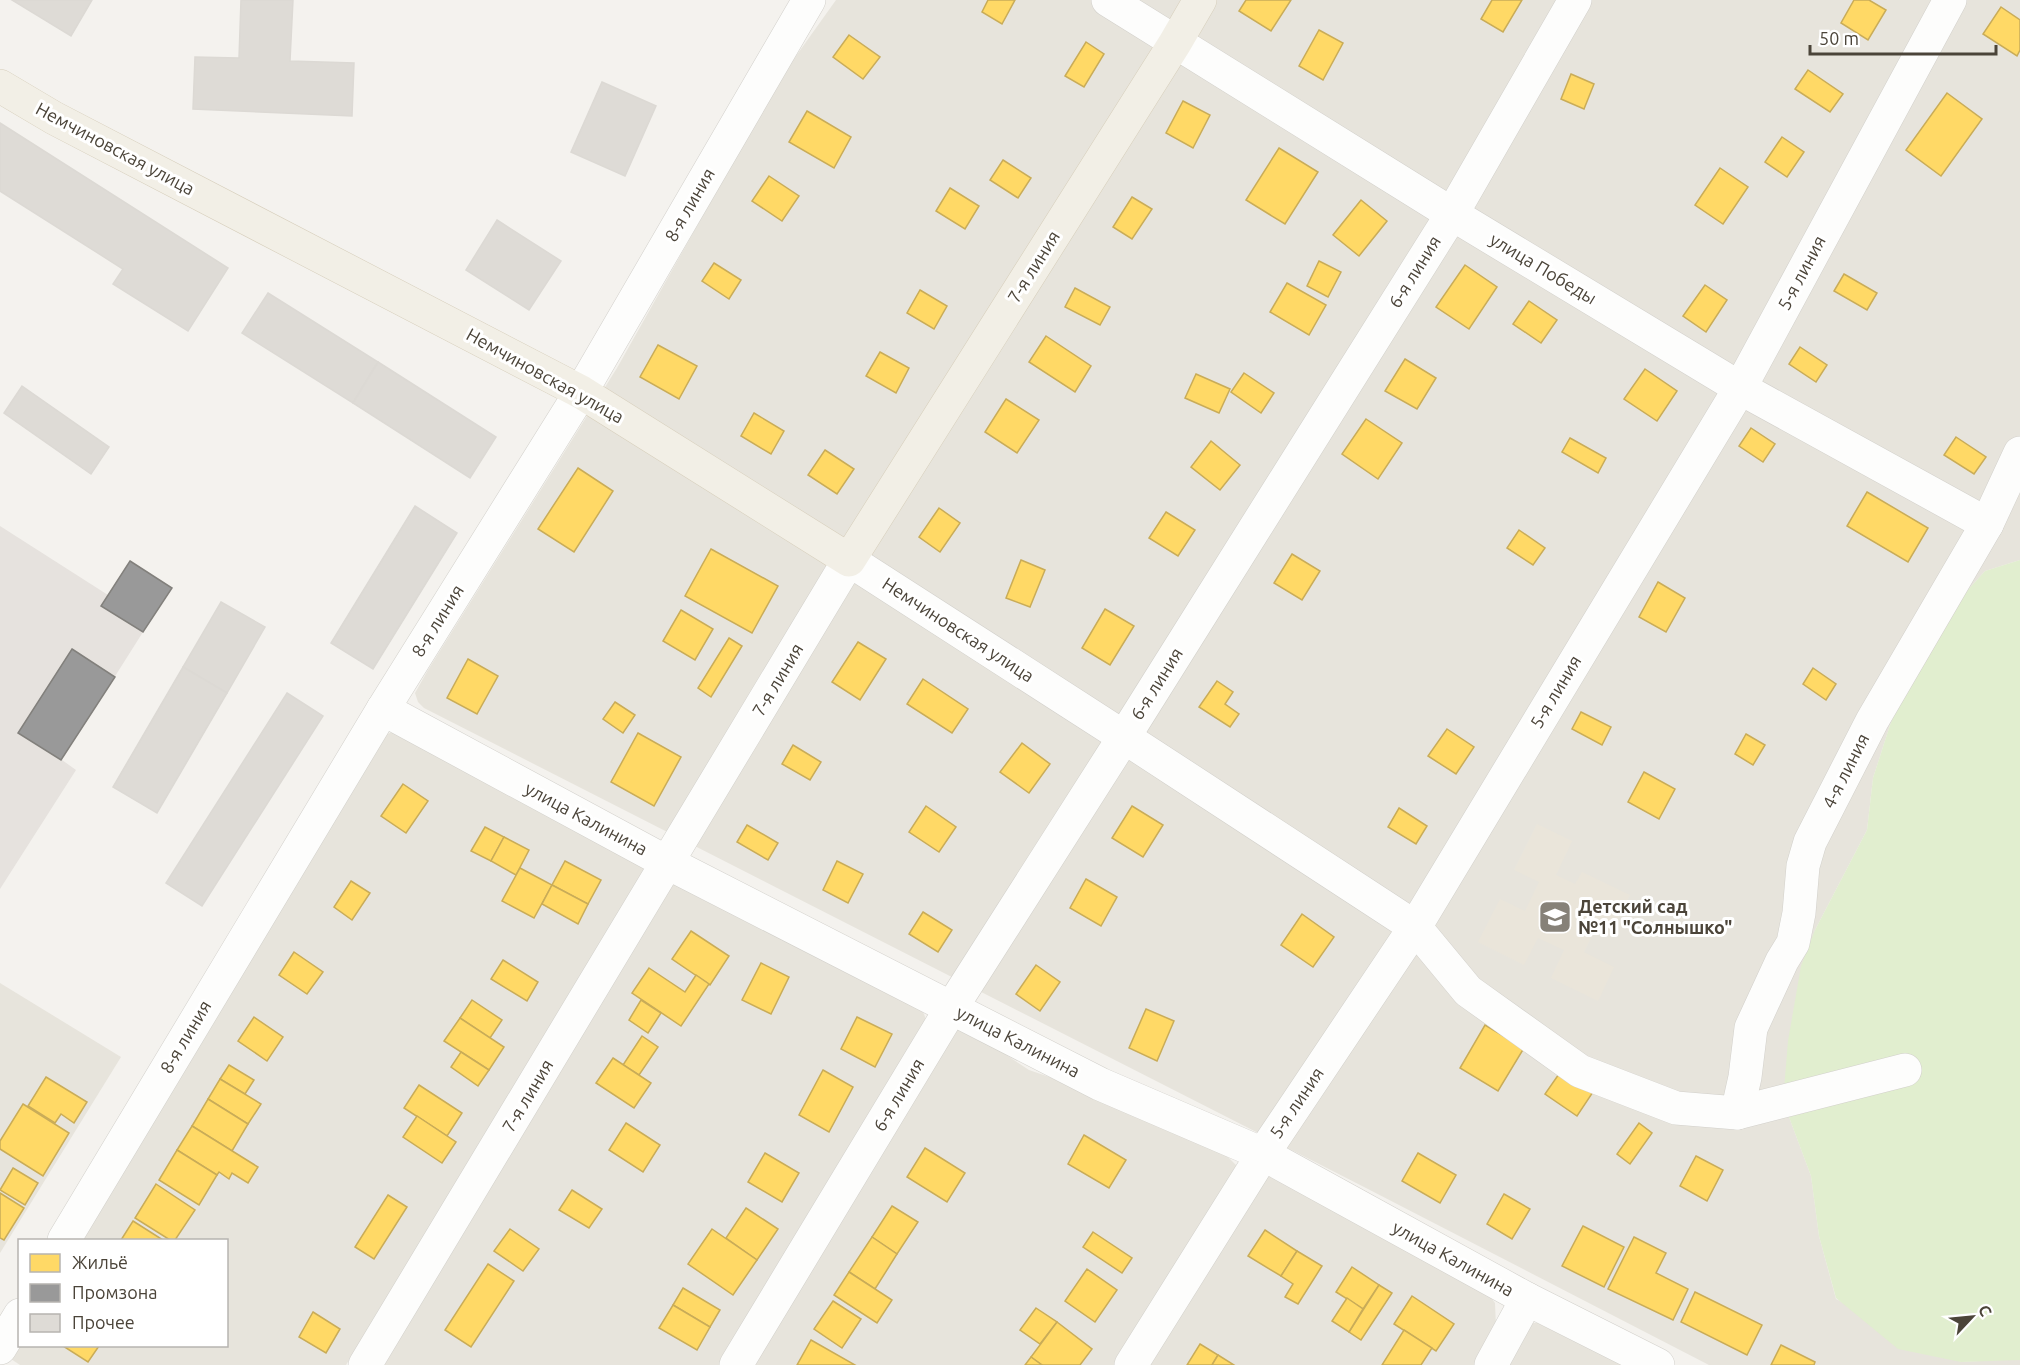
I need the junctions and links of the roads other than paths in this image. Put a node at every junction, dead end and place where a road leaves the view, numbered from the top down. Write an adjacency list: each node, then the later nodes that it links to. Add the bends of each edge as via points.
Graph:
1 (809, 0): 10 (street, 8-я линия)
2 (1108, 0): 6 (street, улица Победы)
3 (1200, 0): 6 (main road, 7-я линия)
4 (1575, 0): 8 (street, 6-я линия)
5 (1950, 0): 9 (street, 5-я линия)
6 (1175, 43): 8 (street, улица Победы); 13 (main road, 7-я линия)
7 (0, 86): 10 (main road, Немчиновская улица, via 54,118)
8 (1452, 214): 9 (street, улица Победы); 15 (street, 6-я линия)
9 (1740, 388): 12 (street, улица Победы); 17 (street, 5-я линия)
10 (581, 392): 13 (main road, Немчиновская улица); 14 (street, 8-я линия)
11 (2020, 453): 12 (street, 4-я линия)
12 (1987, 524): 20 (street, 4-я линия, via 1872,721 1810,842 1793,943 1751,1028)
13 (849, 560): 15 (street, Немчиновская улица); 16 (street, 7-я линия)
14 (383, 709): 16 (street, улица Калинина); 22 (street, 8-я линия)
15 (1124, 737): 17 (street, Немчиновская улица); 18 (street, 6-я линия)
16 (668, 863): 18 (street, улица Калинина); 26 (street, 7-я линия)
17 (1415, 927): 20 (street, Немчиновская улица, via 1468,991 1580,1071 1676,1108); 21 (street, 5-я линия)
18 (952, 1007): 21 (street, улица Калинина, via 1100,1084); 27 (street, 6-я линия)
19 (1905, 1070): 20 (street, Немчиновская улица)
20 (1737, 1113)
21 (1263, 1154): 23 (street, улица Калинина); 28 (street, 5-я линия)
22 (65, 1239)
23 (1527, 1299): 29 (street); 30 (street, улица Калинина)
24 (18, 1318): 25 (street)
25 (0, 1348)
26 (365, 1365)
27 (736, 1365)
28 (1131, 1365)
29 (1491, 1365)
30 (1658, 1365)

